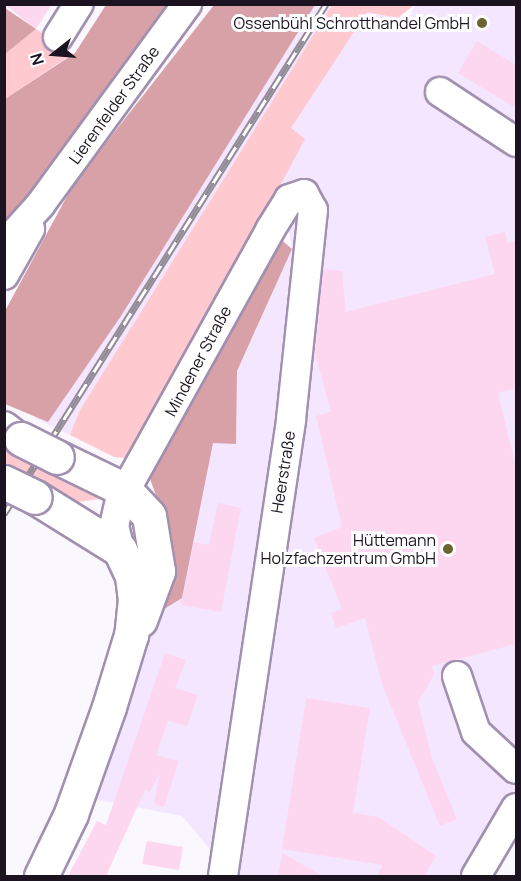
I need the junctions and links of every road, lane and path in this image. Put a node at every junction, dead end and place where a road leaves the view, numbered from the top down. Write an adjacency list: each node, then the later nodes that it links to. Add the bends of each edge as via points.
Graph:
1 (79, 4): 3 (street)
2 (187, 4): 6 (street, Lierenfelder Straße)
3 (58, 37)
4 (440, 92): 5 (street)
5 (516, 142)
6 (40, 205): 8 (street, Lierenfelder Straße); 9 (street, Lierenfelder Straße)
7 (270, 230): 12 (street, Mindener Straße); 20 (street, Heerstraße, via 289,199 304,194 311,200 291,421)
8 (4, 245)
9 (4, 275)
10 (10, 434): 12 (main road, bridge)
11 (4, 482): 13 (main road, bridge)
12 (123, 495): 13 (street, via 91,511); 14 (street, Mindener Straße); 15 (main road, Mindener Straße, via 149,516 158,557 153,593)
13 (39, 499): 14 (main road)
14 (108, 540): 15 (main road, Mindener Straße, via 134,588)
15 (131, 635): 19 (main road, Mindener Straße, via 71,814)
16 (457, 676): 17 (street, via 476,732)
17 (516, 769)
18 (516, 808): 21 (street)
19 (41, 876)
20 (224, 876)
21 (476, 876)

